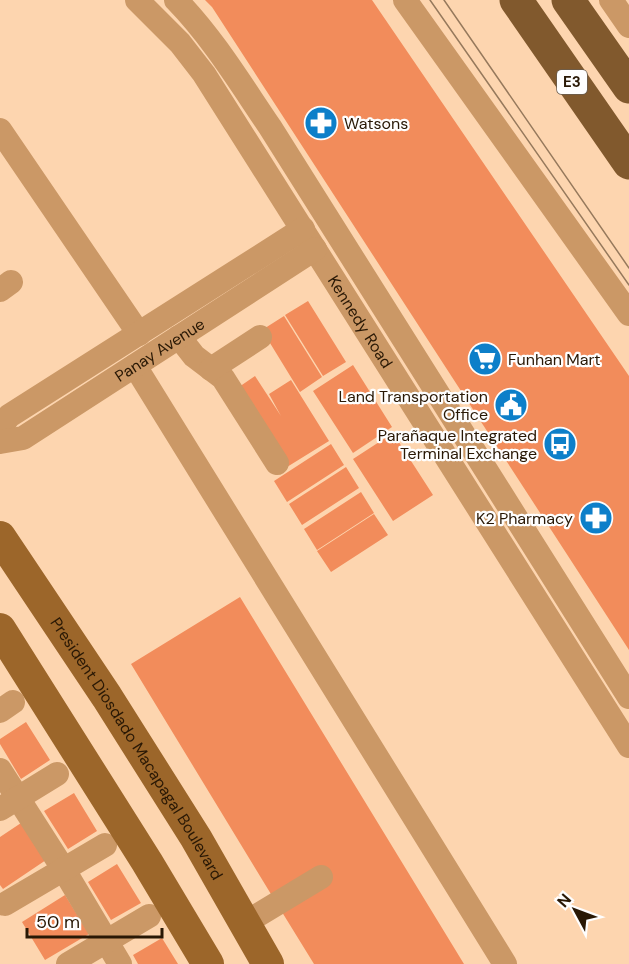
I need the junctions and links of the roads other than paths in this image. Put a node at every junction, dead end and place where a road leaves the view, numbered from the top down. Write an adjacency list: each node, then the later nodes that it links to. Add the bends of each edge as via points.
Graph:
1 (137, 0): 11 (street, Kennedy Road, via 180,43 204,74)
2 (176, 0): 22 (street, Kennedy Road, via 211,40 270,127)
3 (405, 0): 12 (street)
4 (516, 0): 10 (highway, E3)
5 (568, 0): 8 (highway)
6 (611, 0): 7 (street)
7 (629, 26)
8 (629, 87)
9 (0, 130): 13 (street)
10 (629, 163)
11 (309, 239): 13 (street, Panay Avenue); 14 (street, Panay Avenue); 23 (street, Kennedy Road)
12 (629, 314)
13 (139, 333): 18 (street, Panay Avenue, via 9,416)
14 (179, 337): 16 (street, Panay Avenue); 17 (street)
15 (260, 337): 17 (street)
16 (135, 366): 19 (street, Panay Avenue, via 23,438); 41 (street)
17 (211, 369): 20 (street, via 223,378)
18 (0, 429)
19 (0, 442)
20 (277, 463)
21 (0, 537): 35 (main road, President Diosdado Macapagal Boulevard, via 107,697)
22 (577, 614): 23 (street); 25 (street, Kennedy Road)
23 (554, 628): 26 (street, Kennedy Road)
24 (0, 629): 39 (main road)
25 (629, 697)
26 (629, 746)
27 (0, 770): 29 (street)
28 (57, 774): 29 (street)
29 (9, 804): 31 (street)
30 (105, 845): 31 (street)
31 (64, 870): 33 (street); 36 (street)
32 (321, 877): 35 (street)
33 (5, 904)
34 (149, 916): 36 (street)
35 (245, 924): 40 (main road, President Diosdado Macapagal Boulevard)
36 (107, 942): 37 (street); 38 (street)
37 (68, 964)
38 (120, 964)
39 (208, 964)
40 (268, 964)
41 (505, 964)

